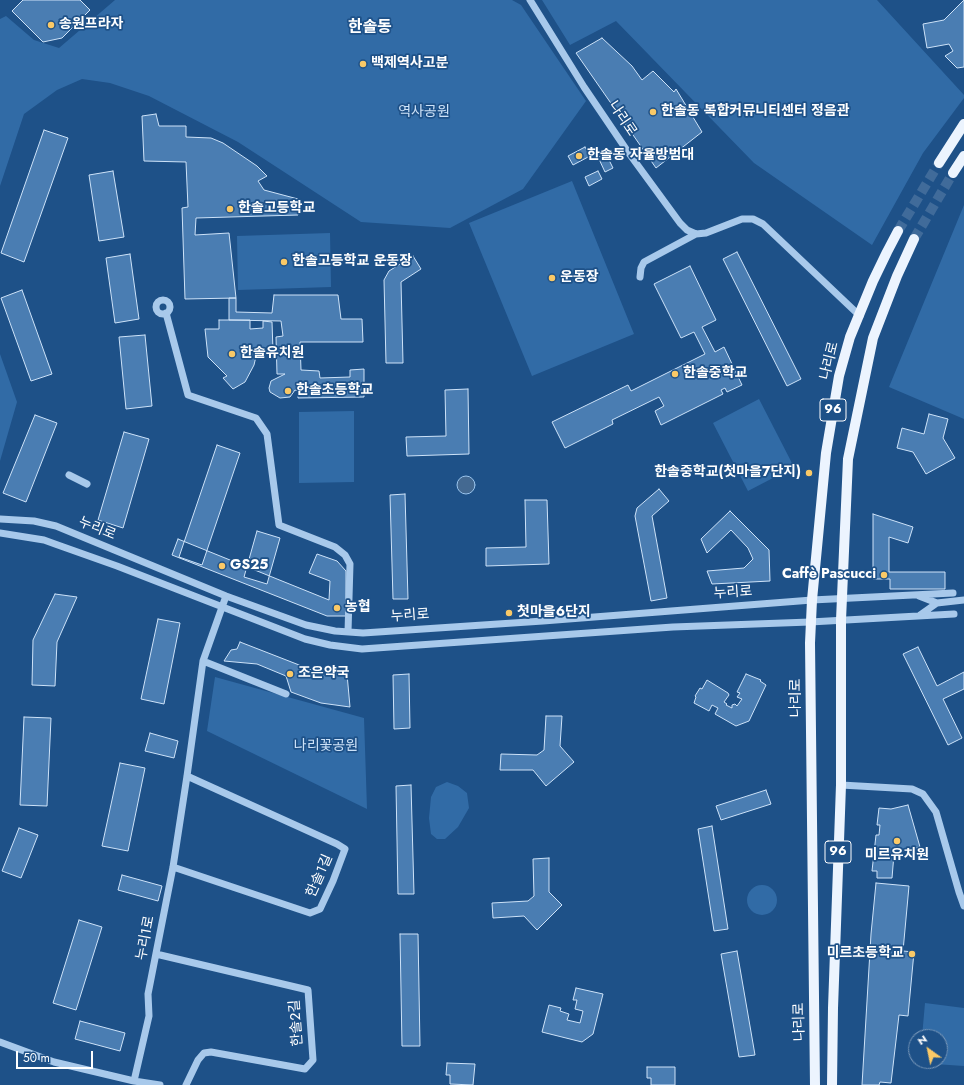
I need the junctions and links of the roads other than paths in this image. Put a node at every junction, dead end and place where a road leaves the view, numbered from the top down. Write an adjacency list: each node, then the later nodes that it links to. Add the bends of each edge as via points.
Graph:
1 (530, 0): 7 (street, 나리로, via 628,152 680,223)
2 (964, 124): 4 (main road)
3 (964, 156): 5 (main road)
4 (939, 163)
5 (953, 173)
6 (898, 232): 11 (main road, 나리로 / 96, via 873,281)
7 (696, 234): 9 (street, via 644,262); 11 (street, via 706,233 742,219 753,219 763,224)
8 (914, 239): 19 (main road, 96, via 873,338 865,373 848,459)
9 (640, 277)
10 (166, 313): 28 (street, via 188,395 256,418 267,434 279,525 335,547 345,555 350,564)
11 (860, 316): 20 (main road, 나리로 / 96, via 850,337 839,376 826,454)
12 (69, 475): 13 (street)
13 (87, 484)
14 (0, 519): 18 (street, 누리로, via 34,521 56,526)
15 (0, 533): 23 (street, 누리로, via 44,540)
16 (953, 593): 17 (street, 누리로)
17 (917, 595): 19 (street, 누리로); 22 (street)
18 (226, 596): 23 (street, 누리1로); 28 (street, 누리로, via 306,625 335,632)
19 (842, 598): 20 (street, 누리로); 26 (main road, 96)
20 (812, 600): 27 (main road, 나리로 / 96); 28 (street, 누리로, via 543,621)
21 (964, 600): 22 (street)
22 (937, 604): 25 (street)
23 (221, 607): 27 (street, 누리로, via 305,639 362,649 673,627); 29 (street, 누리1로)
24 (954, 614): 25 (street, 누리로)
25 (920, 615): 26 (street, 누리로)
26 (841, 620): 27 (street, 누리로); 32 (main road, 96)
27 (810, 622): 40 (main road, 나리로 / 96)
28 (348, 632)
29 (203, 661): 30 (street); 31 (street, 누리1로)
30 (286, 694)
31 (187, 776): 33 (street, 누리1로); 33 (street, 한솔1길, via 345,849 320,909 310,913)
32 (841, 785): 34 (street, via 912,789 923,794 936,812); 41 (main road, 96, via 832,1008)
33 (173, 867): 35 (street, 누리1로)
34 (964, 906)
35 (156, 954): 37 (street, 누리1로, via 148,994 148,1016); 39 (street, 한솔2길, via 308,990 313,1060 305,1069 211,1052 204,1053 198,1060)
36 (0, 1042): 37 (street, via 54,1062)
37 (134, 1081): 38 (street)
38 (160, 1085)
39 (186, 1085)
40 (815, 1085)
41 (832, 1085)

